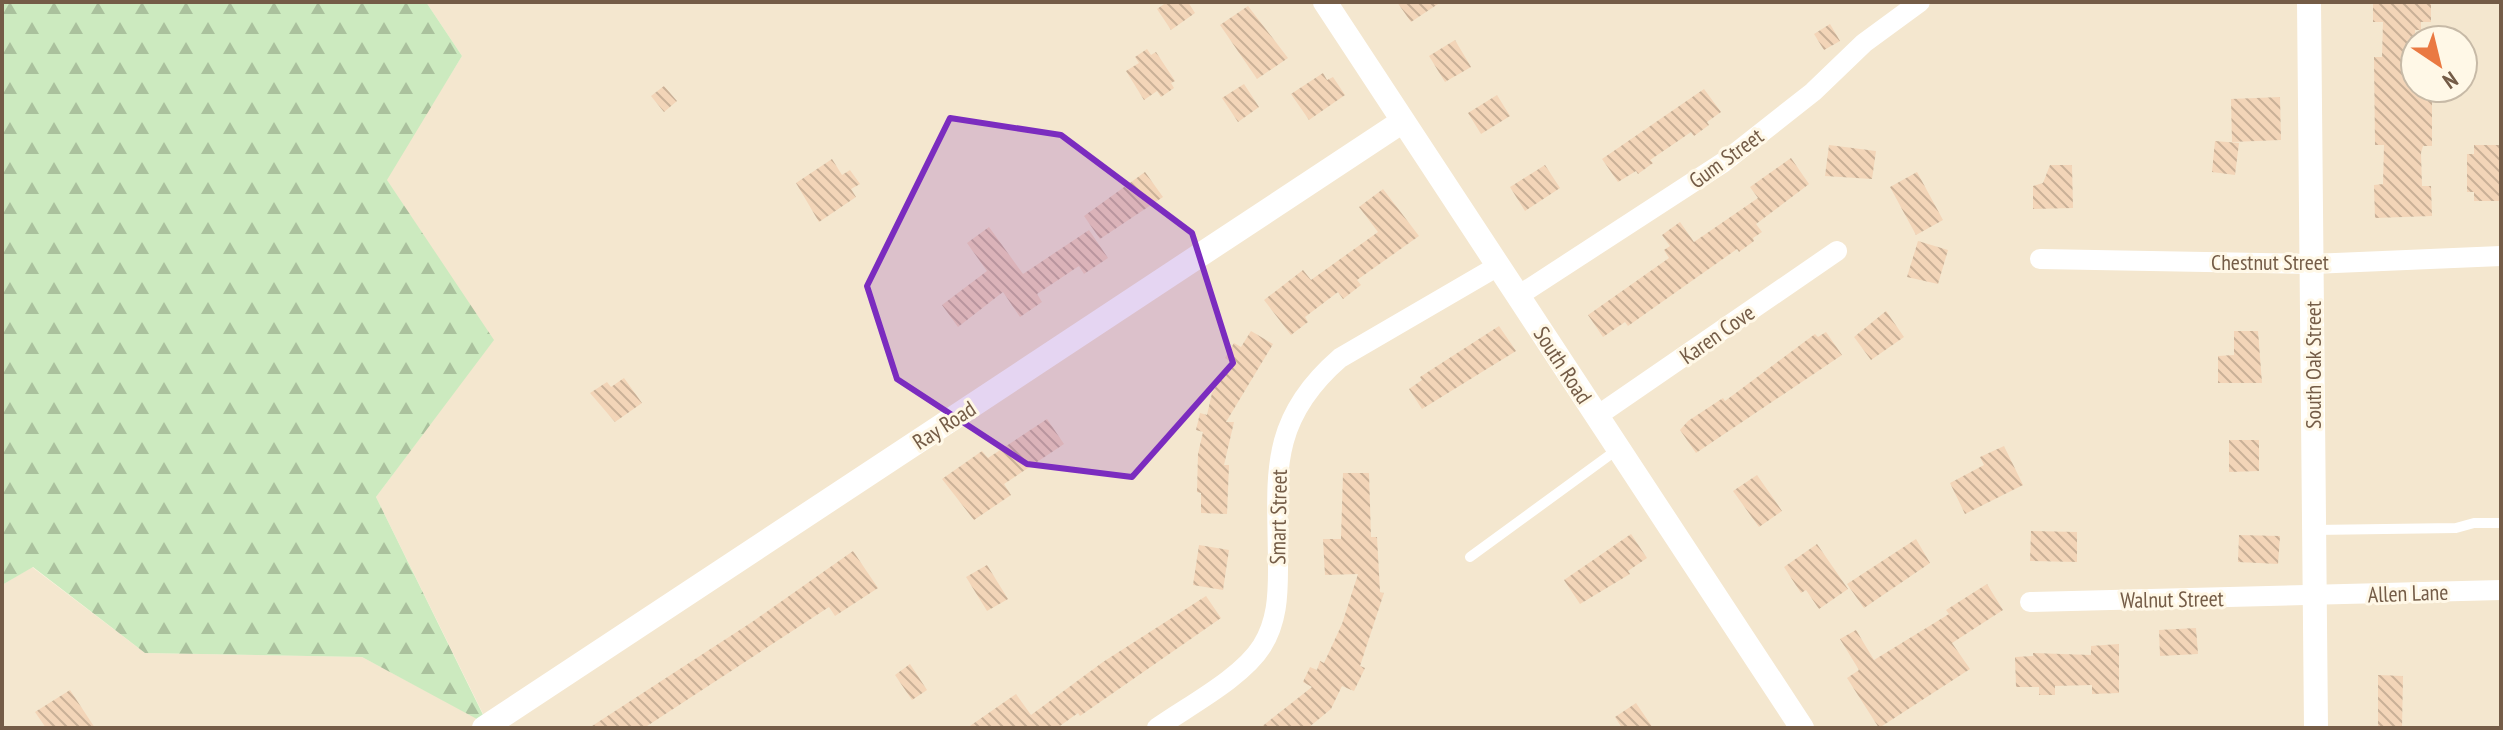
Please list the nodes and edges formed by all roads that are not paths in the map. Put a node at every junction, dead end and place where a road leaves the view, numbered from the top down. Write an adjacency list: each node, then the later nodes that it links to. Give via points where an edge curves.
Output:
1 (1325, 2): 4 (street, South Road)
2 (1920, 2): 10 (street, Gum Street, via 1724,162)
3 (2309, 2): 8 (street, South Oak Street)
4 (1403, 121): 9 (street, South Road); 20 (street, Ray Road)
5 (1837, 251): 11 (street, Karen Cove)
6 (2501, 256): 8 (street, Chestnut Street)
7 (2040, 259): 8 (street, Chestnut Street)
8 (2312, 264): 14 (street, South Oak Street)
9 (1498, 266): 10 (street, South Road); 21 (street, Smart Street, via 1340,358 1299,401 1278,466 1278,601 1272,624 1247,664)
10 (1518, 296): 11 (street, South Road)
11 (1597, 416): 12 (street, South Road)
12 (1618, 449): 15 (lane); 19 (street, South Road)
13 (2501, 523): 14 (lane)
14 (2314, 530): 17 (street, South Oak Street)
15 (1470, 557)
16 (2501, 590): 17 (street, Allen Lane)
17 (2315, 596): 18 (street, Walnut Street); 22 (street, South Oak Street)
18 (2030, 602)
19 (1792, 725)
20 (484, 728)
21 (1157, 728)
22 (2316, 728)

